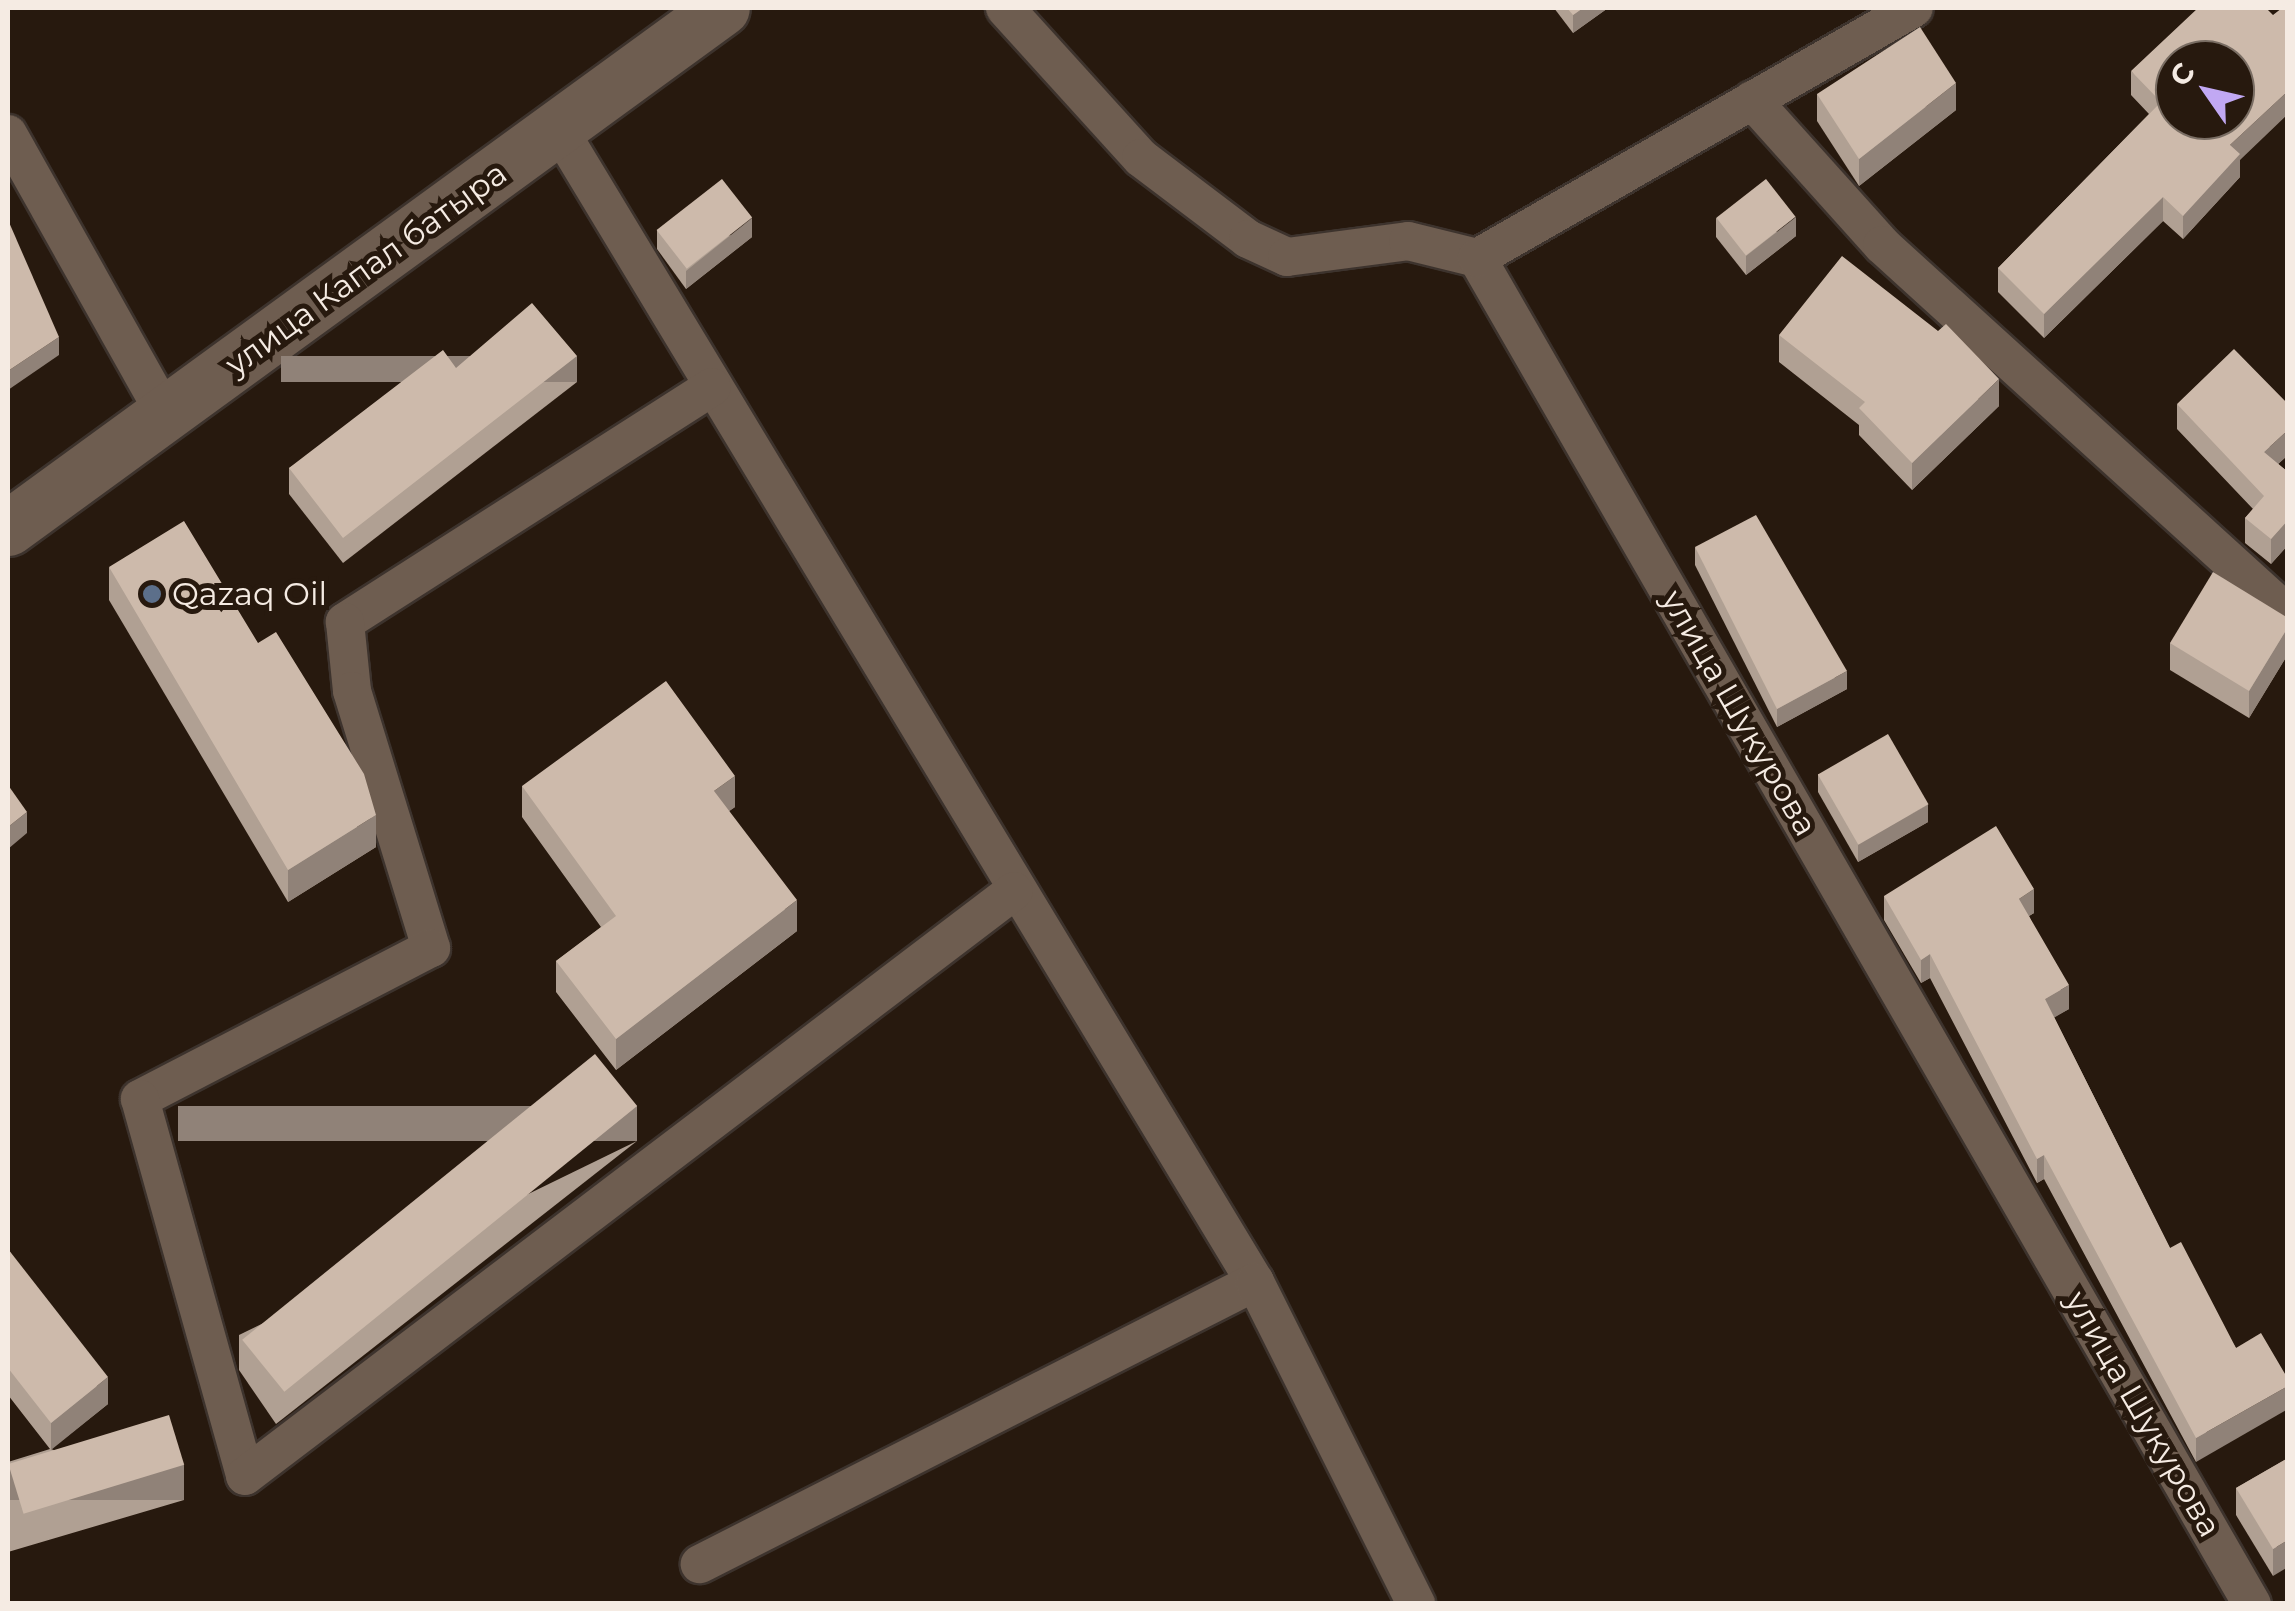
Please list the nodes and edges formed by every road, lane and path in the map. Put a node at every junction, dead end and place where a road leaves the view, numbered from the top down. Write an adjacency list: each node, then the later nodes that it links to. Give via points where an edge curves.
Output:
1 (722, 8): 5 (main road, улица Капал батыра)
2 (1004, 8): 7 (street, via 1141,158 1248,239 1288,257 1408,242)
3 (1914, 8): 4 (street)
4 (1752, 100): 7 (street); 11 (street, via 1882,245)
5 (558, 128): 8 (street); 9 (main road, улица Капал батыра)
6 (8, 134): 9 (street)
7 (1477, 258): 16 (street, улица Шукурова)
8 (712, 387): 12 (street); 12 (street, via 345,622 352,690 431,948 140,1098 245,1476)
9 (166, 415): 10 (main road, улица Капал батыра)
10 (8, 528)
11 (2288, 614)
12 (1014, 891): 13 (street)
13 (1255, 1282): 14 (street); 15 (street)
14 (700, 1564)
15 (1416, 1604)
16 (2252, 1604)

